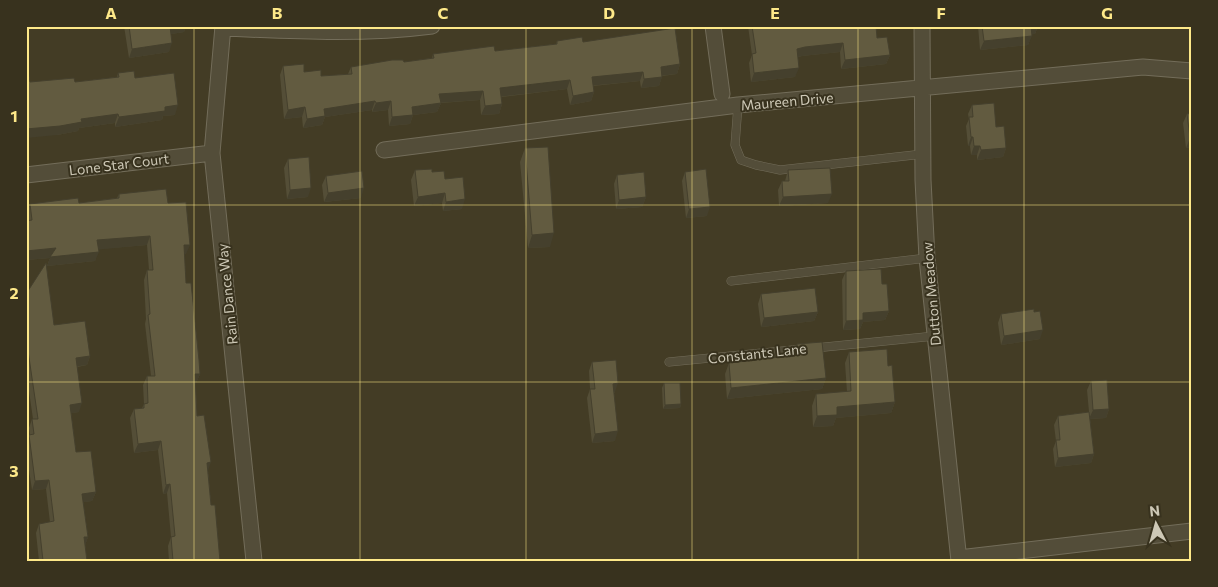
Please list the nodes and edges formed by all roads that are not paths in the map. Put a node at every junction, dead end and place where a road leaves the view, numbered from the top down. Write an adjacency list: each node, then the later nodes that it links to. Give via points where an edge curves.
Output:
1 (432, 26): 4 (street, via 407,30 310,31)
2 (713, 26): 7 (street)
3 (922, 26): 6 (street, Dutton Meadow)
4 (223, 27): 10 (street, Rain Dance Way)
5 (1192, 71): 6 (street, Maureen Drive, via 1143,67)
6 (924, 89): 8 (street, Maureen Drive); 11 (street, Dutton Meadow)
7 (722, 94)
8 (738, 105): 9 (street, Maureen Drive); 11 (lane, via 736,146 742,160 756,166 780,170)
9 (384, 150)
10 (212, 153): 12 (street, Lone Star Court); 19 (street, Rain Dance Way)
11 (923, 154): 13 (street, Dutton Meadow)
12 (26, 175)
13 (927, 258): 14 (lane); 15 (street, Dutton Meadow)
14 (730, 281)
15 (934, 336): 16 (lane, Constants Lane); 18 (street, Dutton Meadow)
16 (668, 362)
17 (1191, 533): 18 (street)
18 (959, 559)
19 (254, 561)

